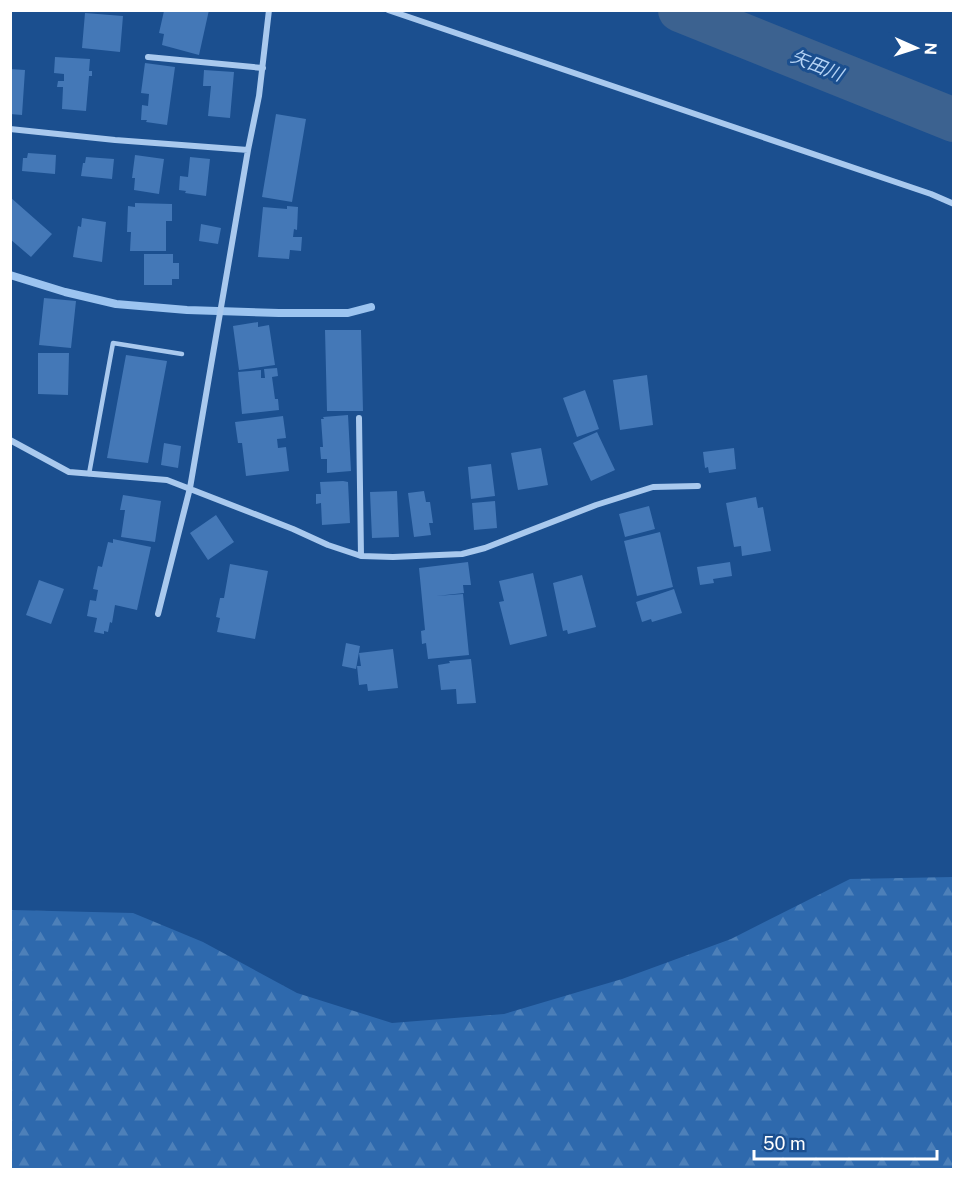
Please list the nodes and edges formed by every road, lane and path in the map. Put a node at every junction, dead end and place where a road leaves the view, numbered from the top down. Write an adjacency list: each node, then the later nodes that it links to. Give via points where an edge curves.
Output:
1 (269, 10): 4 (street)
2 (388, 10): 7 (street)
3 (148, 57): 4 (street)
4 (263, 68): 6 (street)
5 (10, 129): 6 (street)
6 (248, 150): 13 (street)
7 (954, 204)
8 (182, 354): 11 (lane, via 113,343)
9 (359, 418): 14 (street)
10 (10, 440): 11 (street, via 55,466)
11 (89, 474): 13 (street, via 167,480)
12 (698, 486): 14 (street, via 652,487 462,554)
13 (190, 489): 14 (street); 15 (street)
14 (361, 556)
15 (158, 614)

